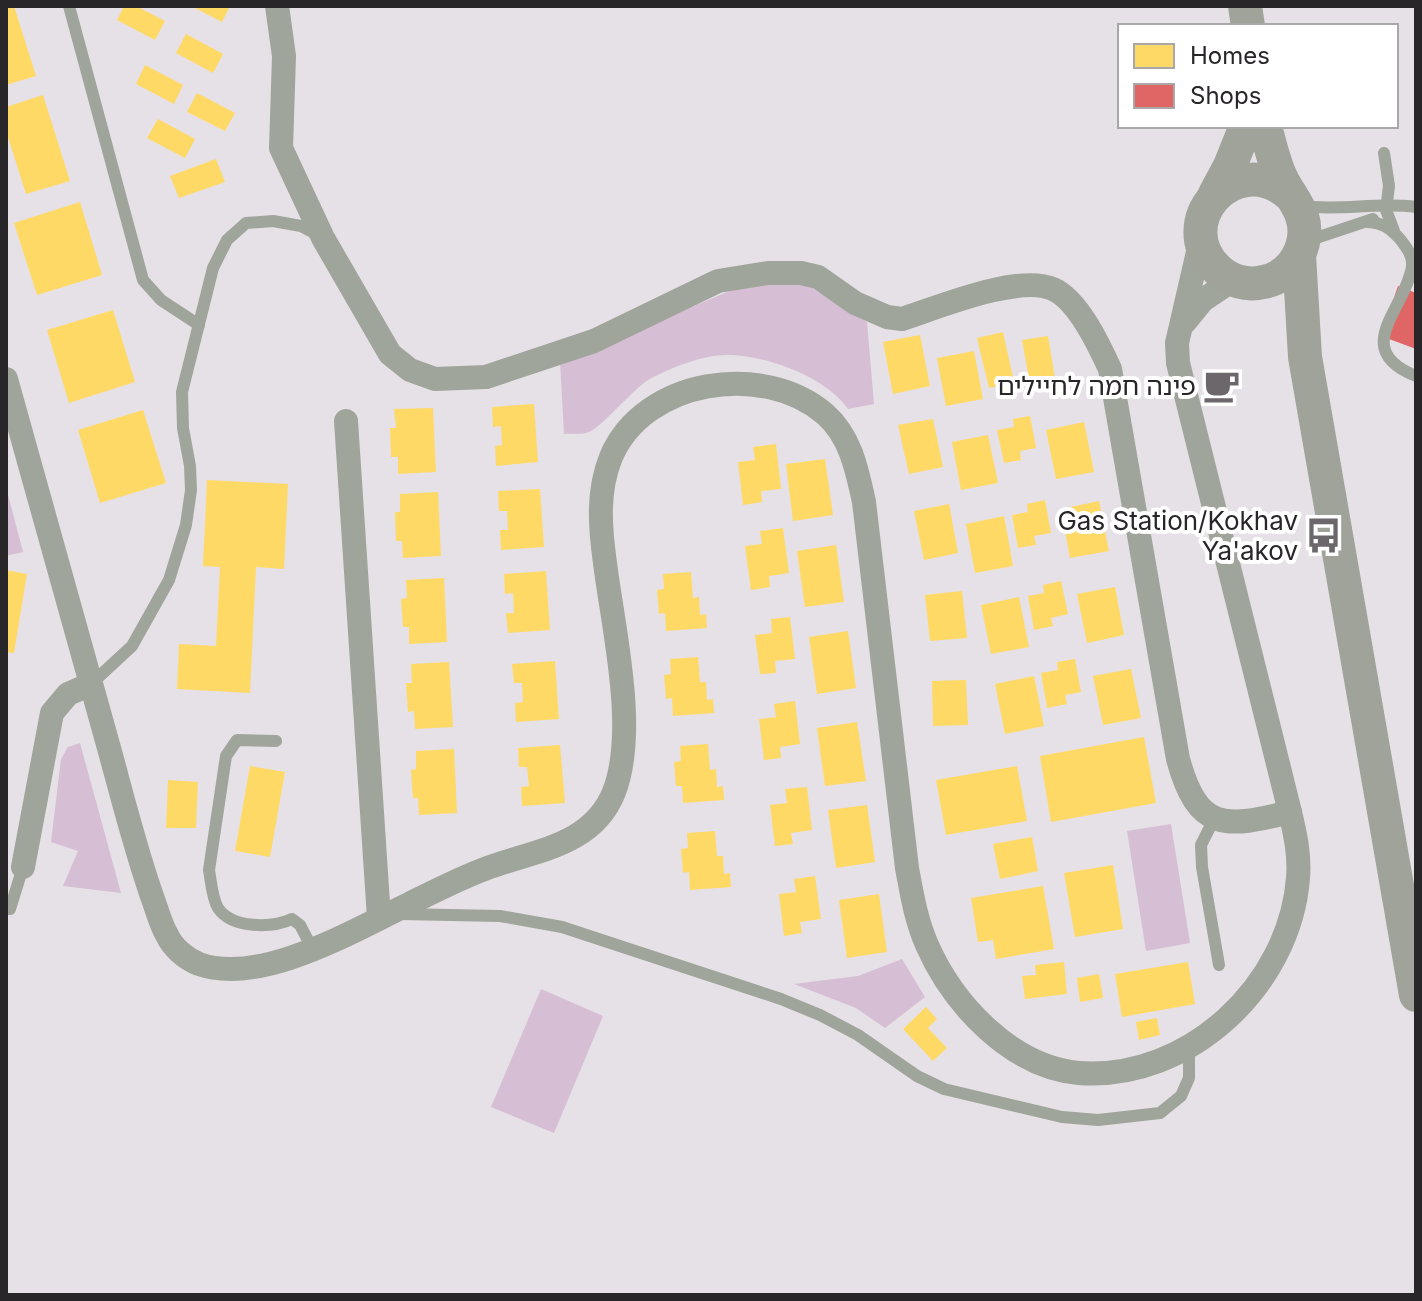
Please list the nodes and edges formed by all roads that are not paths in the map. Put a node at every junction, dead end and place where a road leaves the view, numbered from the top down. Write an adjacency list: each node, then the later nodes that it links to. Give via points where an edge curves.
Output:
1 (69, 6): 17 (lane, via 143,280 161,300)
2 (277, 6): 13 (street, via 284,56 281,148)
3 (1245, 128): 7 (main road)
4 (1266, 128): 8 (main road, via 1280,176)
5 (1384, 153): 6 (lane)
6 (1389, 186): 9 (lane); 10 (lane, via 1399,200)
7 (1215, 194): 8 (main road, via 1255,179); 14 (main road, via 1201,223)
8 (1294, 200): 9 (lane, via 1335,208); 15 (main road, via 1303,219)
9 (1385, 205): 10 (lane); 11 (lane); 12 (lane)
10 (1413, 206)
11 (1368, 222): 12 (lane, via 1381,223); 15 (lane, via 1319,237)
12 (1394, 233): 20 (lane, via 1410,251 1412,266 1385,333 1384,349 1401,370)
13 (323, 238): 17 (lane, via 301,226 246,223 227,240 213,268); 26 (street, via 390,354 410,370 435,379 486,377 594,341 718,281 768,273 818,277 855,303 902,319 1012,285 1055,290 1079,314 1110,369 1178,759 1186,789)
14 (1201, 239): 16 (main road, via 1212,264); 18 (street)
15 (1300, 251): 16 (main road, via 1279,276); 19 (main road)
16 (1242, 282): 18 (street, via 1203,300 1184,322); 19 (main road, via 1272,298)
17 (199, 325): 23 (lane, via 182,392 191,490 186,525 169,580 132,646)
18 (1177, 343): 25 (street, via 1185,395)
19 (1305, 357): 32 (main road)
20 (1416, 376)
21 (6, 379): 23 (street)
22 (346, 421): 29 (street)
23 (91, 684): 27 (street, via 68,694 52,713); 30 (street, via 148,885 177,950 195,963 239,969 278,962)
24 (276, 741): 30 (lane, via 237,740 226,756 209,870 218,907 228,918 261,925 292,919)
25 (1290, 812): 26 (street, via 1248,822); 33 (street, via 1298,879 1276,955 1231,1016)
26 (1214, 819): 31 (lane, via 1201,845)
27 (23, 867): 28 (lane)
28 (6, 909)
29 (384, 916): 30 (street); 33 (lane, via 500,916 562,927 820,1015 944,1089 1062,1117 1098,1120 1160,1113 1181,1096 1189,1078); 33 (street, via 487,868 571,840 602,812 623,759 626,723 601,530 603,484 611,456 627,429 673,397 734,383 766,387 801,398 826,415 844,436 854,461 864,502 914,907 945,979 974,1016 1009,1046 1052,1066 1078,1073 1111,1071 1143,1066)
30 (312, 948)
31 (1219, 965)
32 (1416, 995)
33 (1189, 1046)

